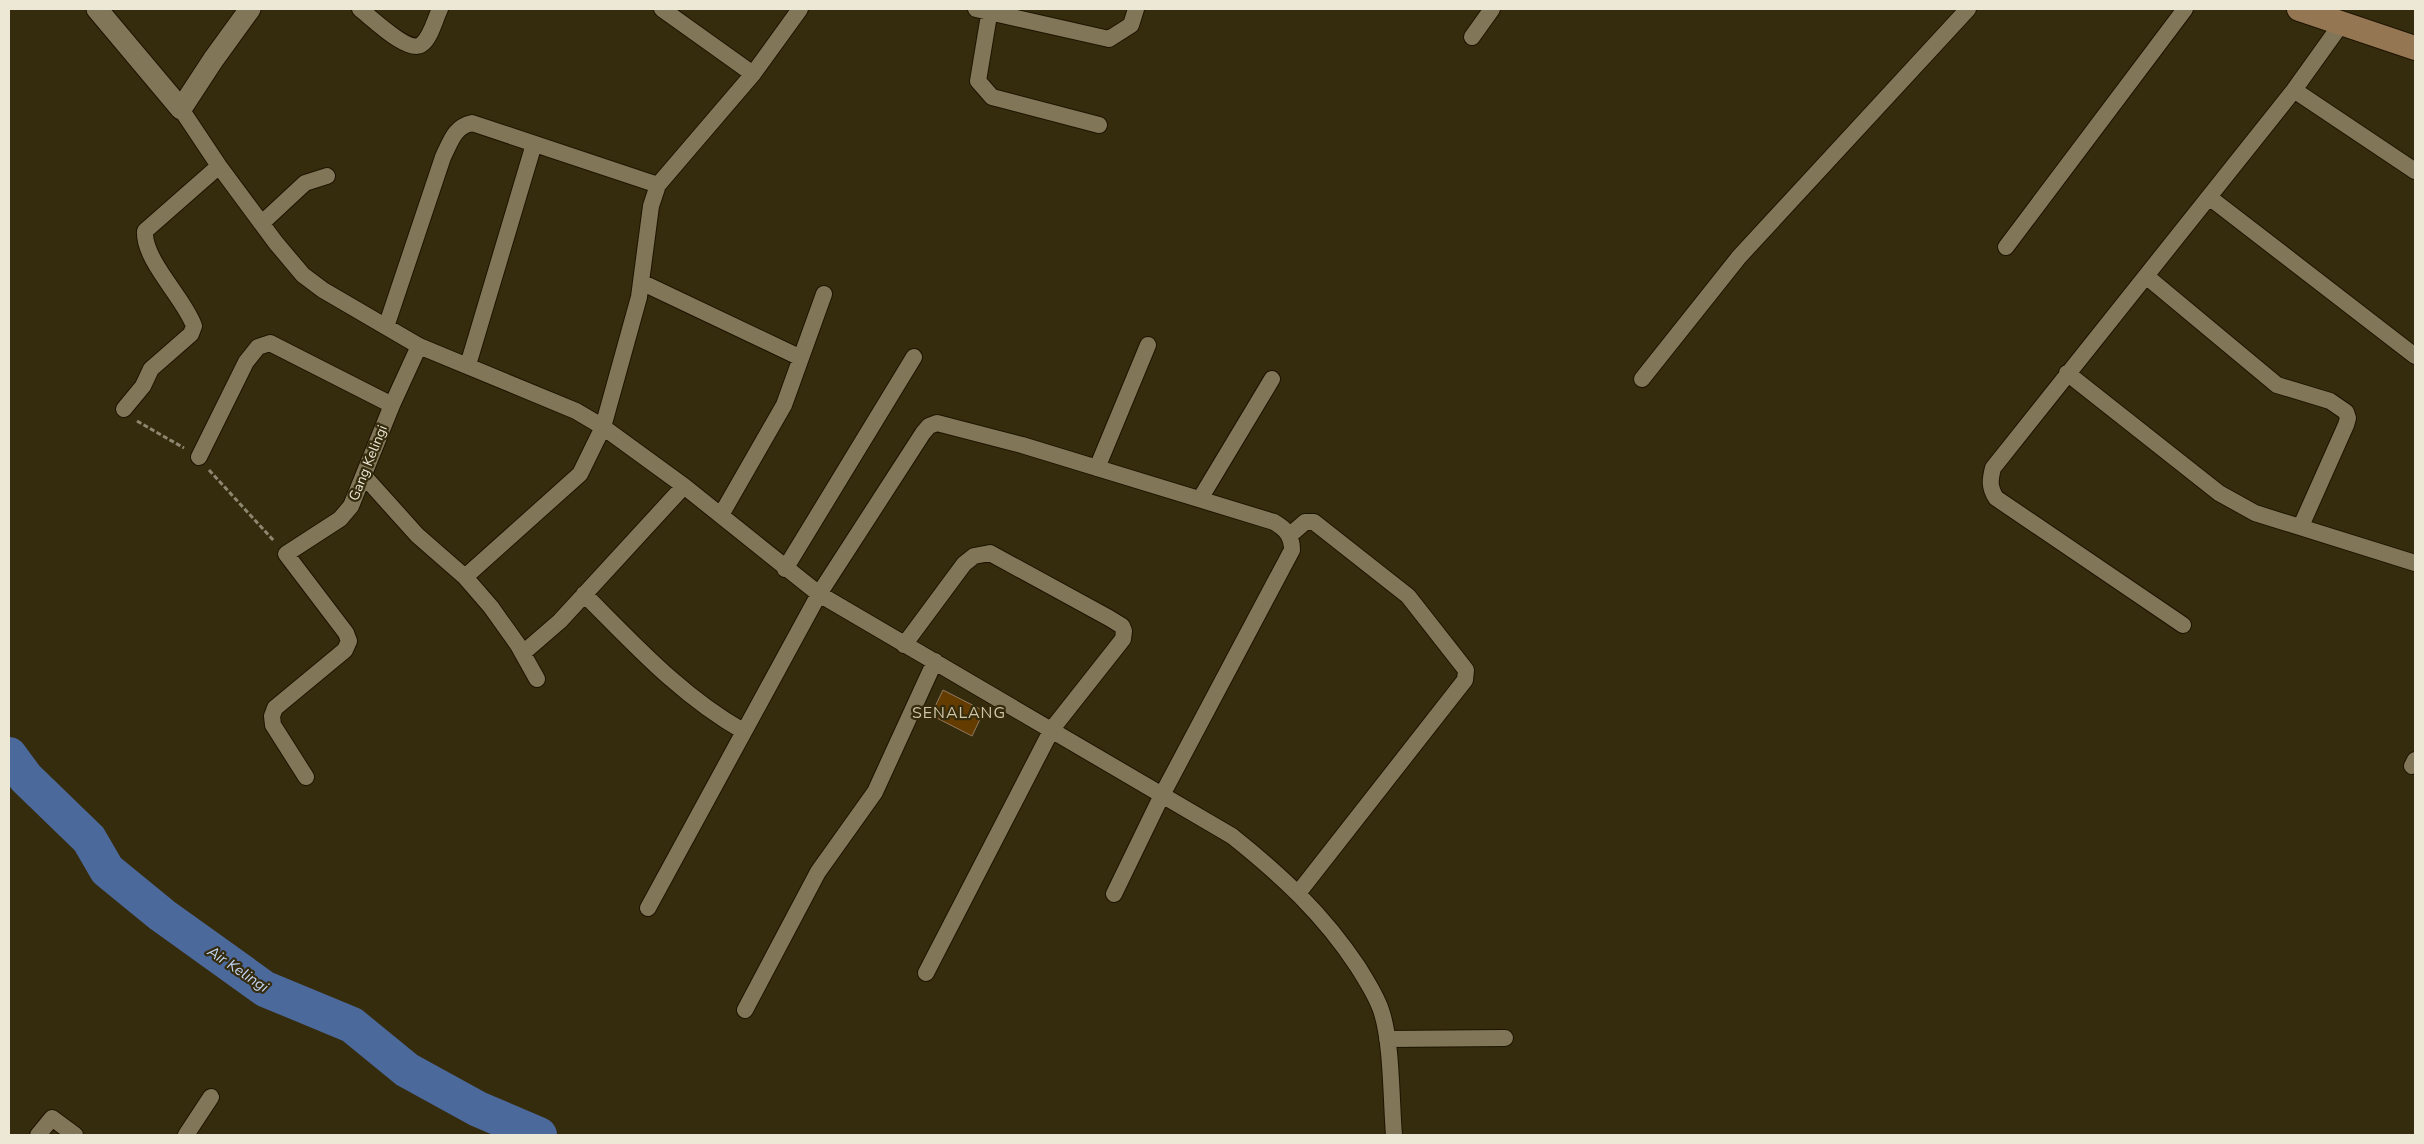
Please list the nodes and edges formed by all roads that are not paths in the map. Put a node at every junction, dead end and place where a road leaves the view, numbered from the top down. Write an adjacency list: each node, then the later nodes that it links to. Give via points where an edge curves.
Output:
1 (97, 9): 18 (street)
2 (250, 9): 18 (street, via 212,60)
3 (360, 9): 4 (street, via 405,44 417,47 423,44)
4 (440, 9)
5 (662, 9): 16 (street)
6 (800, 9): 16 (street)
7 (1136, 9): 12 (street, via 1131,25 1109,39)
8 (1492, 9): 14 (street)
9 (1968, 9): 40 (street, via 1739,257)
10 (2185, 9): 27 (street)
11 (2299, 9): 13 (main road)
12 (985, 10): 19 (street, via 978,82 984,90 992,97)
13 (2342, 23): 15 (main road); 17 (street)
14 (1472, 37)
15 (2415, 48)
16 (753, 74): 24 (street)
17 (2294, 90): 22 (street); 25 (street)
18 (182, 110): 21 (street)
19 (1099, 125)
20 (534, 144): 24 (street); 31 (street, via 472,123 455,130); 37 (street)
21 (219, 166): 26 (street); 42 (street, via 145,231 155,260 194,326 191,334 151,369 143,386)
22 (2415, 171)
23 (327, 176): 26 (street, via 305,184)
24 (658, 185): 29 (street, via 651,206)
25 (2209, 196): 28 (street); 34 (street)
26 (262, 223): 31 (street, via 303,275)
27 (2006, 247)
28 (2146, 276): 38 (street); 50 (street, via 2277,385 2330,401 2346,412 2346,425)
29 (641, 282): 36 (street); 43 (street)
30 (824, 294): 36 (street)
31 (386, 327): 33 (street)
32 (1148, 345): 45 (street)
33 (419, 346): 37 (street); 41 (street, Gang Kelingi)
34 (2415, 356)
35 (914, 357): 53 (street)
36 (801, 358): 49 (street, via 780,415)
37 (468, 365): 43 (street, via 576,411)
38 (2067, 373): 50 (street, via 2218,493 2255,513); 57 (street, via 1993,468 1990,489 1996,498)
39 (1272, 379): 48 (street)
40 (1642, 379)
41 (392, 405): 44 (street, via 270,343 258,347 246,362); 46 (street, Gang Kelingi)
42 (124, 409)
43 (604, 428): 47 (street); 54 (street, via 580,474)
44 (199, 456)
45 (1097, 468): 48 (street); 56 (street, via 945,424 930,426 922,433)
46 (364, 476): 54 (street, via 417,535); 64 (street, Gang Kelingi, via 351,506 340,519 286,554 346,633 349,642 345,650 275,708 272,716 273,725)
47 (684, 486): 49 (street); 55 (street)
48 (1200, 499): 51 (street, via 1274,522 1284,527)
49 (721, 515): 53 (street)
50 (2301, 526): 52 (street)
51 (1289, 536): 65 (street, via 1292,550); 66 (street, via 1305,522 1314,522 1408,596 1466,670 1465,680)
52 (2415, 563)
53 (785, 568): 56 (street)
54 (465, 578): 59 (street, via 491,607)
55 (584, 594): 59 (street); 63 (street, via 671,681 715,715)
56 (819, 594): 58 (street); 63 (street)
57 (2183, 625)
58 (904, 645): 60 (street); 62 (street, via 964,564 974,556 990,553 1109,618 1122,626 1122,639)
59 (523, 653): 61 (street)
60 (935, 661): 62 (street); 70 (street, via 875,792 818,872)
61 (537, 679)
62 (1052, 729): 65 (street); 69 (street)
63 (743, 731): 68 (street)
64 (306, 777)
65 (1162, 795): 66 (street, via 1232,836); 67 (street)
66 (1299, 892): 72 (street, via 1343,945 1369,984 1381,1011)
67 (1114, 894)
68 (648, 908)
69 (926, 973)
70 (745, 1010)
71 (1505, 1038): 72 (street)
72 (1387, 1039): 77 (street)
73 (211, 1097): 76 (street)
74 (38, 1135): 75 (street, via 52,1118)
75 (74, 1135)
76 (186, 1135)
77 (1394, 1135)

